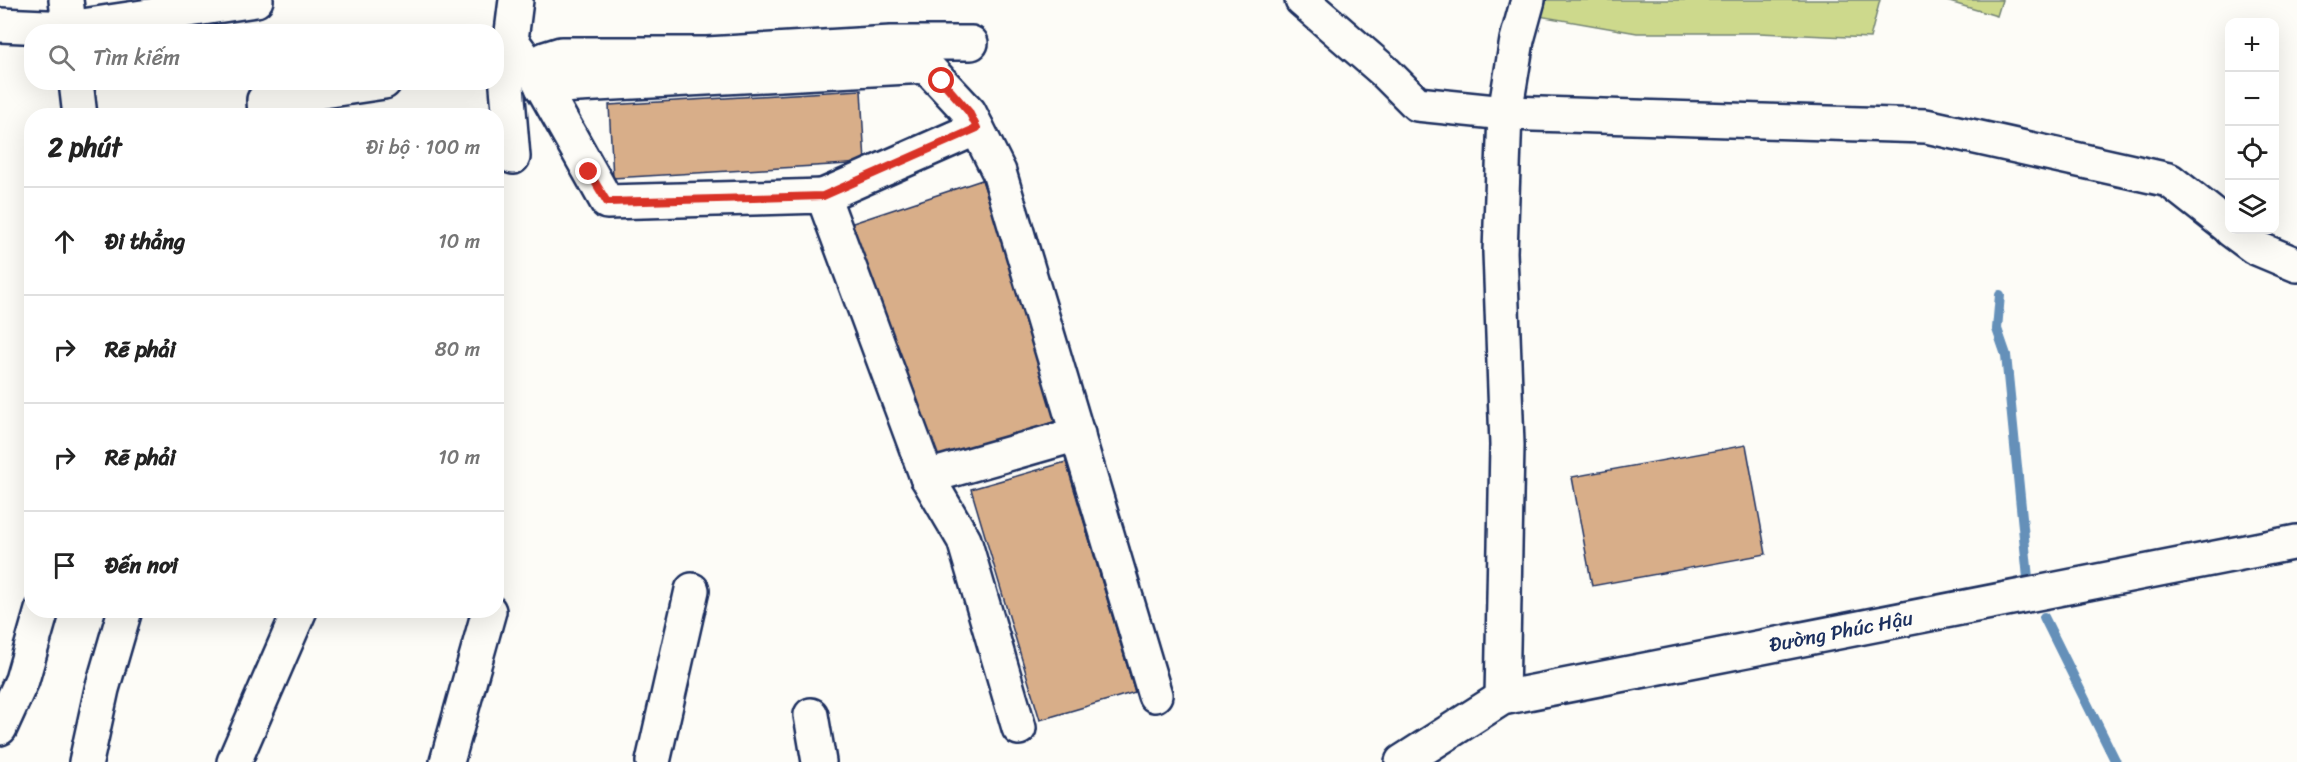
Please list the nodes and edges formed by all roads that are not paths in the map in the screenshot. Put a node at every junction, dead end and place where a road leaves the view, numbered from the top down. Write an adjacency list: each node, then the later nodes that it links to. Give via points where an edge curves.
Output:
1 (256, 0): 5 (street)
2 (516, 0): 9 (street)
3 (1302, 0): 15 (street, via 1417,104)
4 (1528, 0): 15 (street)
5 (173, 6): 6 (street)
6 (68, 20): 7 (street)
7 (0, 26)
8 (971, 43): 10 (street, via 891,43 707,54 561,54 545,58)
9 (504, 51): 10 (street); 17 (street)
10 (538, 79): 16 (street, via 926,66 969,112); 18 (street, via 607,202)
11 (77, 90): 13 (street)
12 (331, 90): 14 (street, via 264,100)
13 (79, 108)
14 (264, 108)
15 (1505, 113): 19 (street, via 1926,126 2169,180); 31 (street, via 1500,252 1507,445)
16 (977, 128): 18 (street); 22 (street, via 999,172)
17 (513, 157)
18 (823, 196): 23 (street)
19 (2225, 225)
20 (2236, 234): 21 (street, via 2253,248)
21 (2297, 265)
22 (1078, 434): 23 (street); 30 (street)
23 (927, 477): 34 (street, via 964,540)
24 (2297, 542): 31 (street, Đường Phúc Hậu)
25 (692, 590): 38 (street)
26 (40, 618): 33 (street, via 22,680)
27 (123, 618): 35 (street)
28 (297, 618): 36 (street)
29 (487, 618): 37 (street)
30 (1155, 695)
31 (1502, 698): 40 (street, Đường Phúc Hậu)
32 (811, 715): 39 (street)
33 (0, 728)
34 (1019, 728)
35 (86, 762)
36 (234, 762)
37 (447, 762)
38 (653, 762)
39 (819, 762)
40 (1402, 762)

